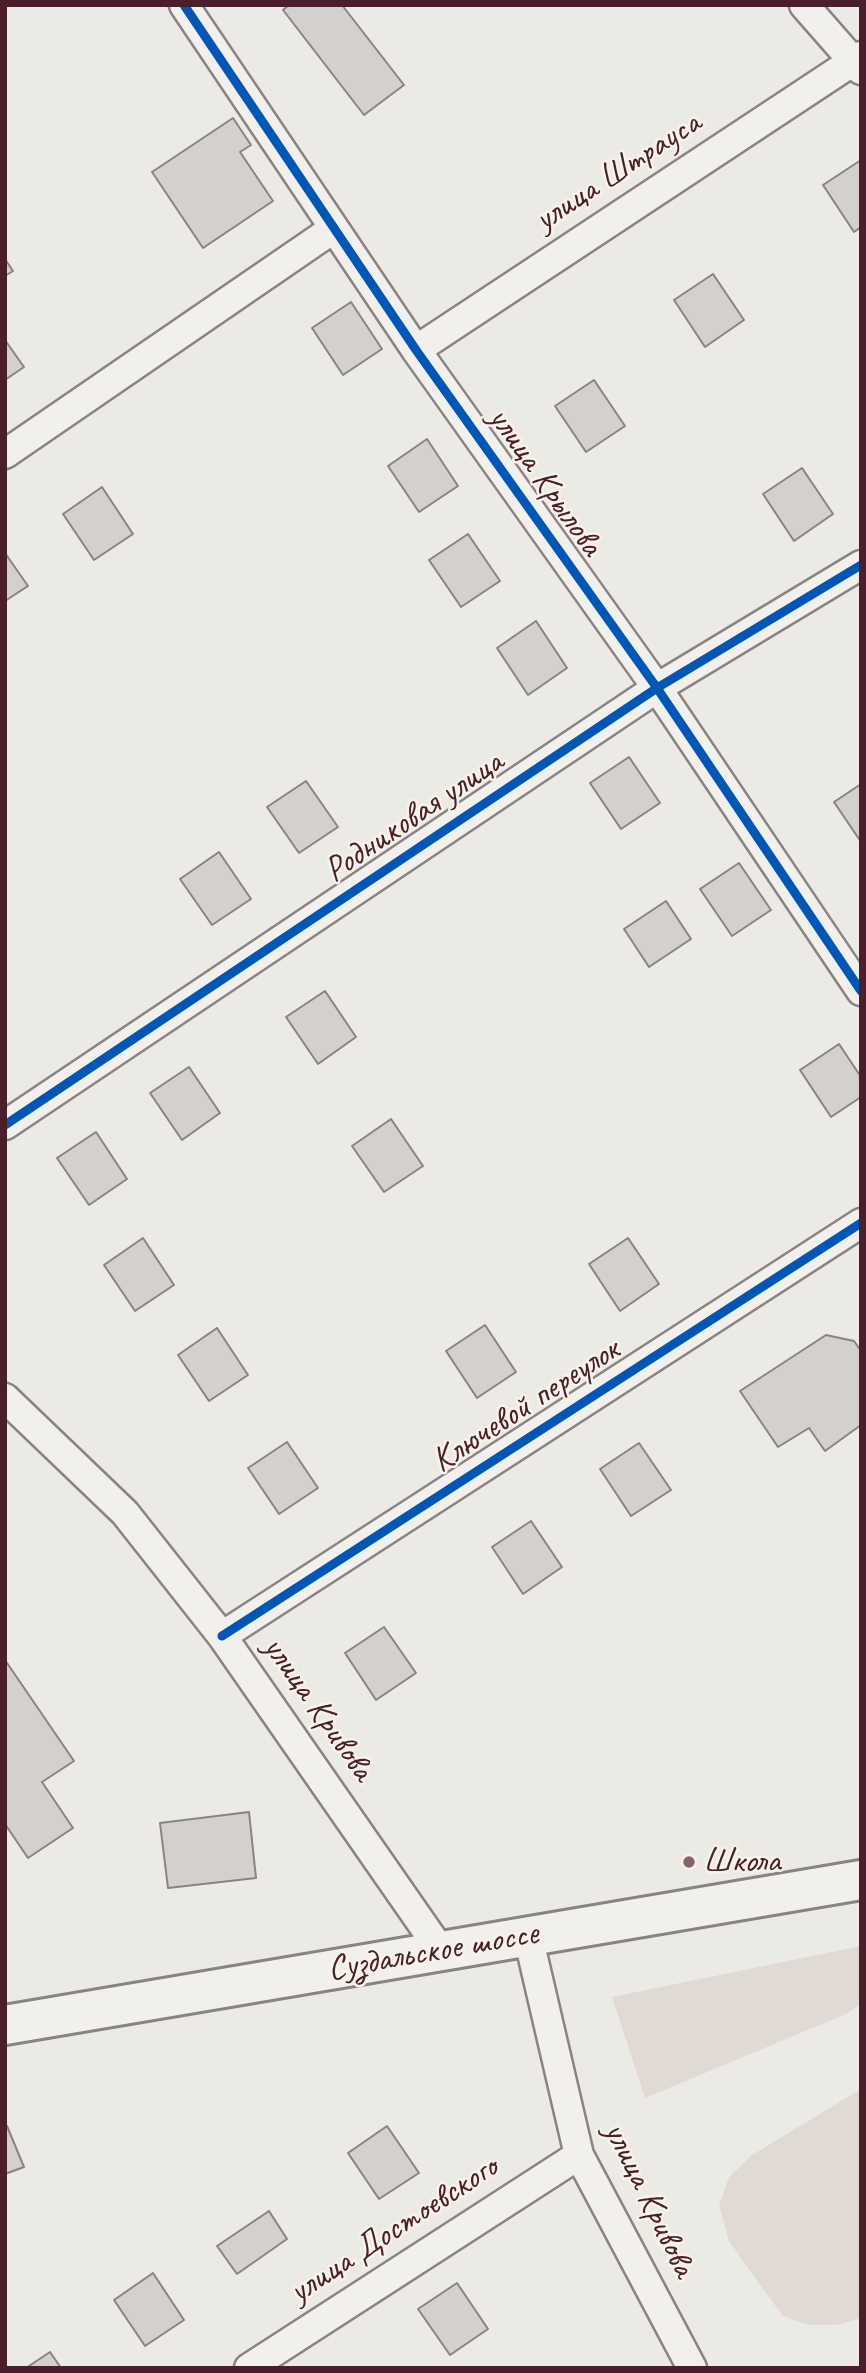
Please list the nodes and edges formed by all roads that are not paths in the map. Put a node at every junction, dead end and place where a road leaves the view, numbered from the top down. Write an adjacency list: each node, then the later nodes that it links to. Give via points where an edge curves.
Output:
1 (184, 5): 4 (street, улица Крылова)
2 (804, 5): 3 (street)
3 (859, 62): 5 (street, улица Штрауса)
4 (333, 229): 5 (street, улица Крылова); 6 (street)
5 (416, 349): 8 (street, улица Крылова)
6 (5, 454)
7 (861, 565): 8 (street, Родниковая улица)
8 (657, 688): 9 (street, улица Крылова); 10 (street, Родниковая улица)
9 (861, 991)
10 (5, 1125)
11 (861, 1223): 13 (street, Ключевой переулок)
12 (5, 1398): 13 (street, улица Кривова, via 125,1513)
13 (222, 1636): 16 (street, улица Кривова)
14 (861, 1880): 15 (main road, Суздальское шоссе)
15 (528, 1936): 16 (main road, Суздальское шоссе); 18 (street, улица Кривова)
16 (441, 1951): 17 (main road, Суздальское шоссе)
17 (5, 2025)
18 (579, 2155): 19 (street, улица Достоевского); 20 (street, улица Кривова)
19 (249, 2368)
20 (692, 2368)

